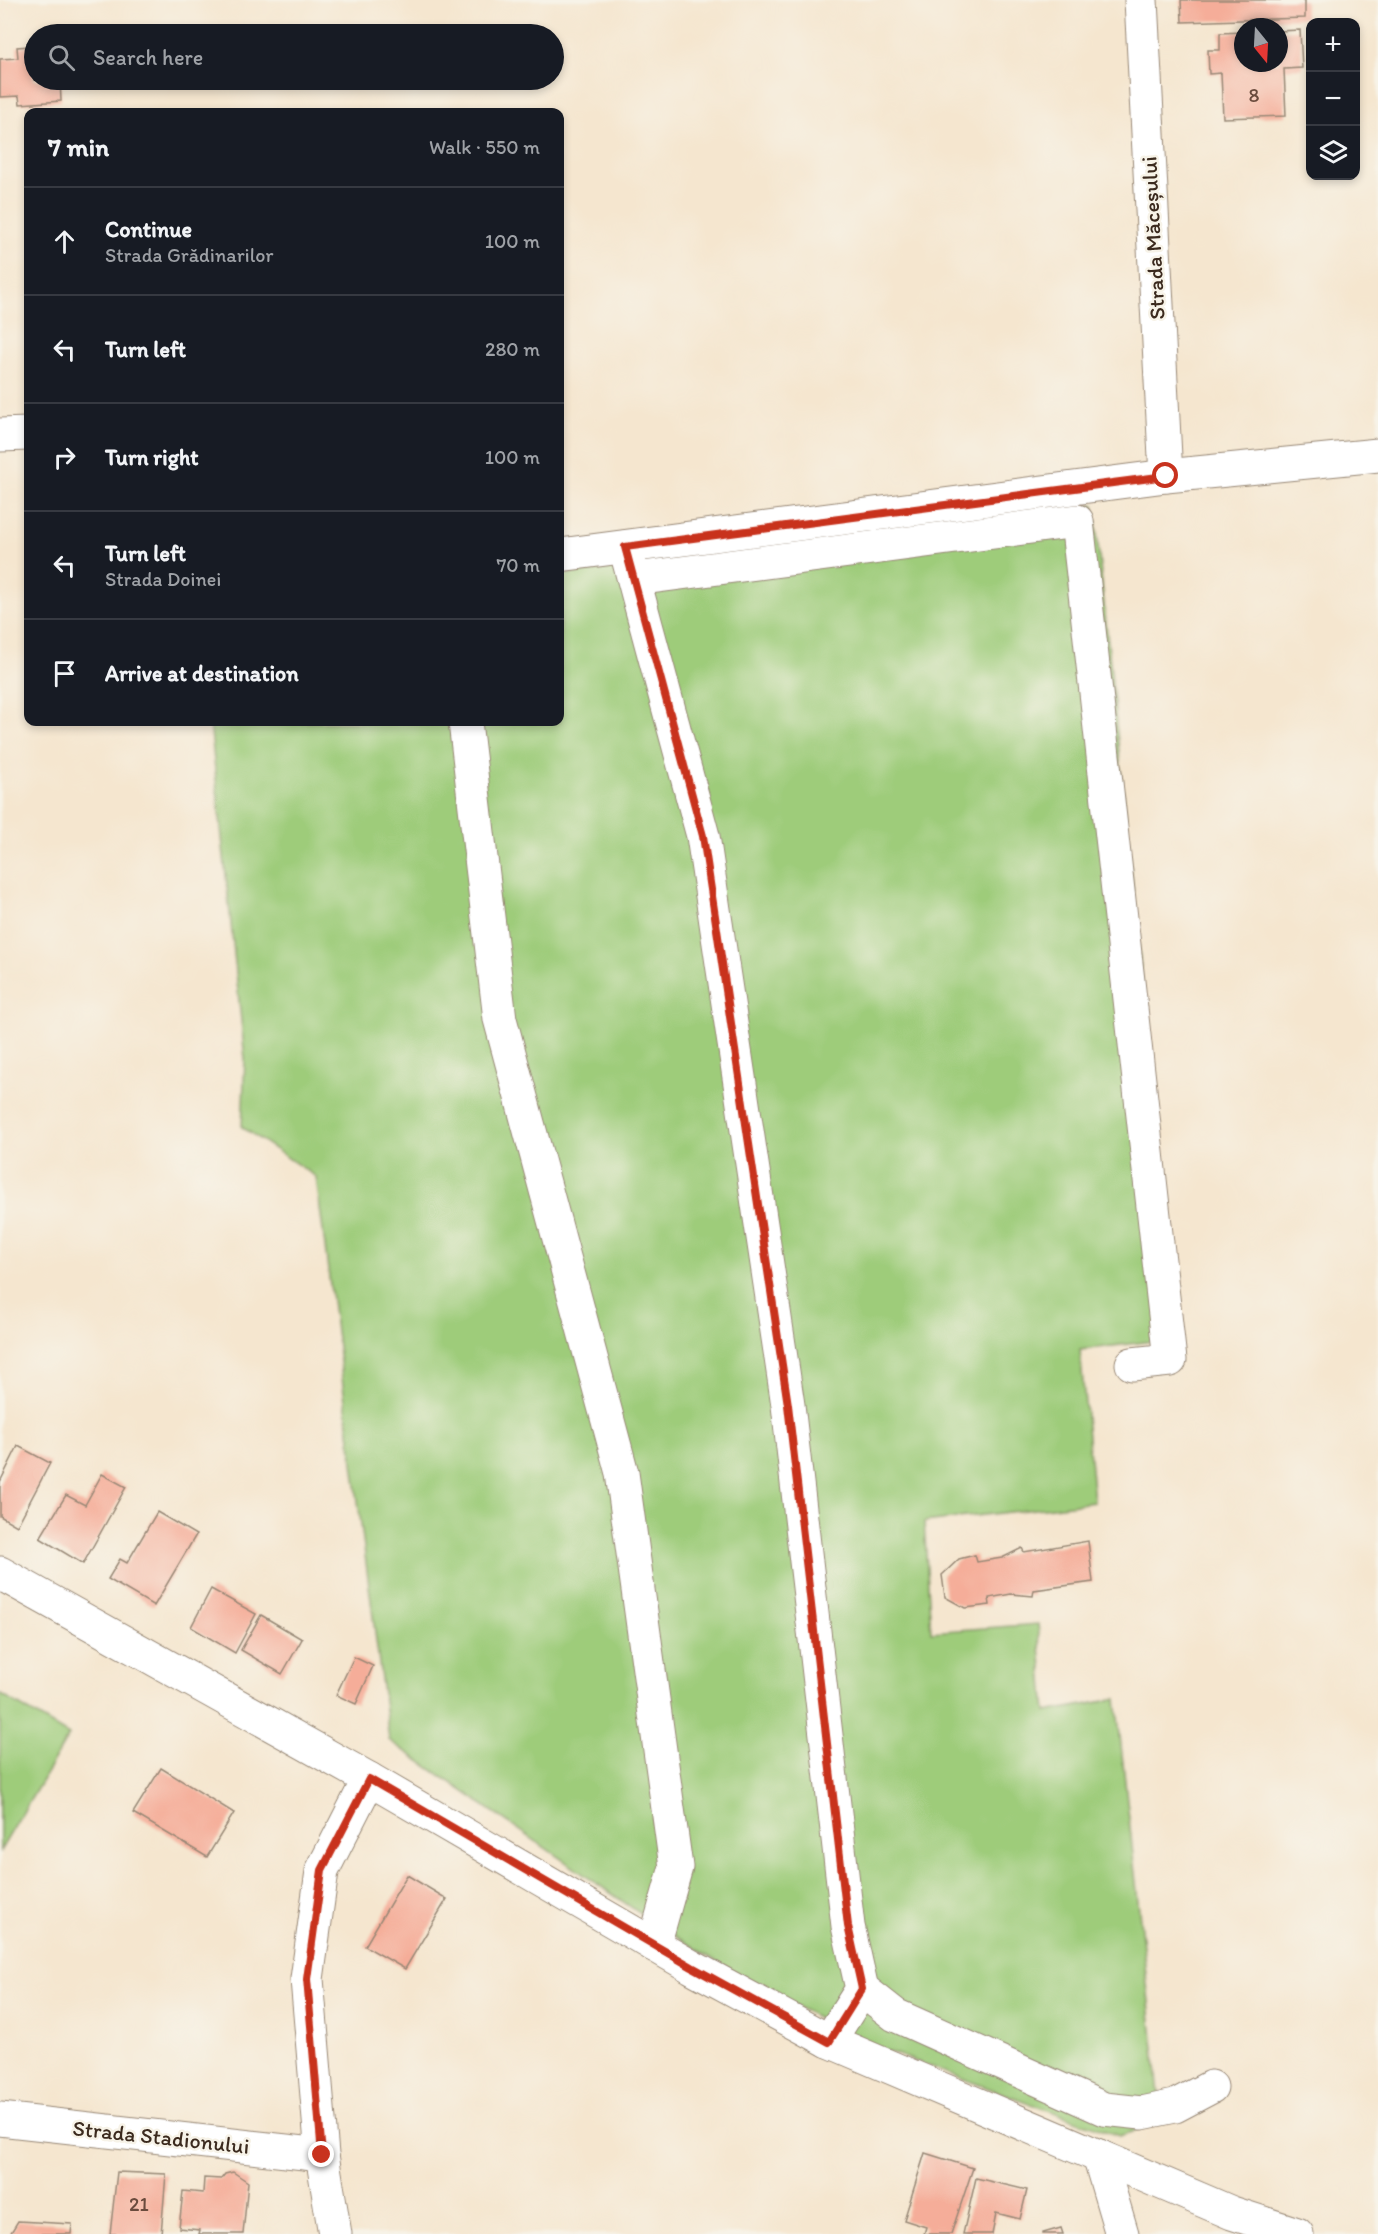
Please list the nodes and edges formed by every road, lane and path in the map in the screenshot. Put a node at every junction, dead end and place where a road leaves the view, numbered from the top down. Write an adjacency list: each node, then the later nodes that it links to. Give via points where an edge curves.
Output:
1 (1141, 0): 5 (street, Strada Măceșului)
2 (24, 434): 3 (street)
3 (0, 435)
4 (1378, 455): 5 (street)
5 (1166, 476): 6 (street)
6 (625, 547): 7 (street); 8 (street)
7 (564, 555)
8 (635, 579): 10 (street, via 1077,521 1170,1360); 14 (street, via 703,836 788,1405 848,1926)
9 (465, 726): 13 (street, via 500,1019 622,1473 676,1867)
10 (1132, 1365)
11 (0, 1573): 12 (street)
12 (369, 1779): 13 (street); 18 (street, via 322,1870 307,1979)
13 (654, 1945): 15 (street)
14 (862, 1989): 15 (street); 16 (street, via 895,2015 1104,2109 1142,2113 1174,2106)
15 (829, 2042): 19 (street)
16 (1211, 2086)
17 (0, 2119): 18 (street, Strada Stadionului)
18 (322, 2155): 20 (street)
19 (1099, 2156): 21 (street); 22 (street, via 1232,2213)
20 (336, 2234)
21 (1122, 2234)
22 (1297, 2234)

